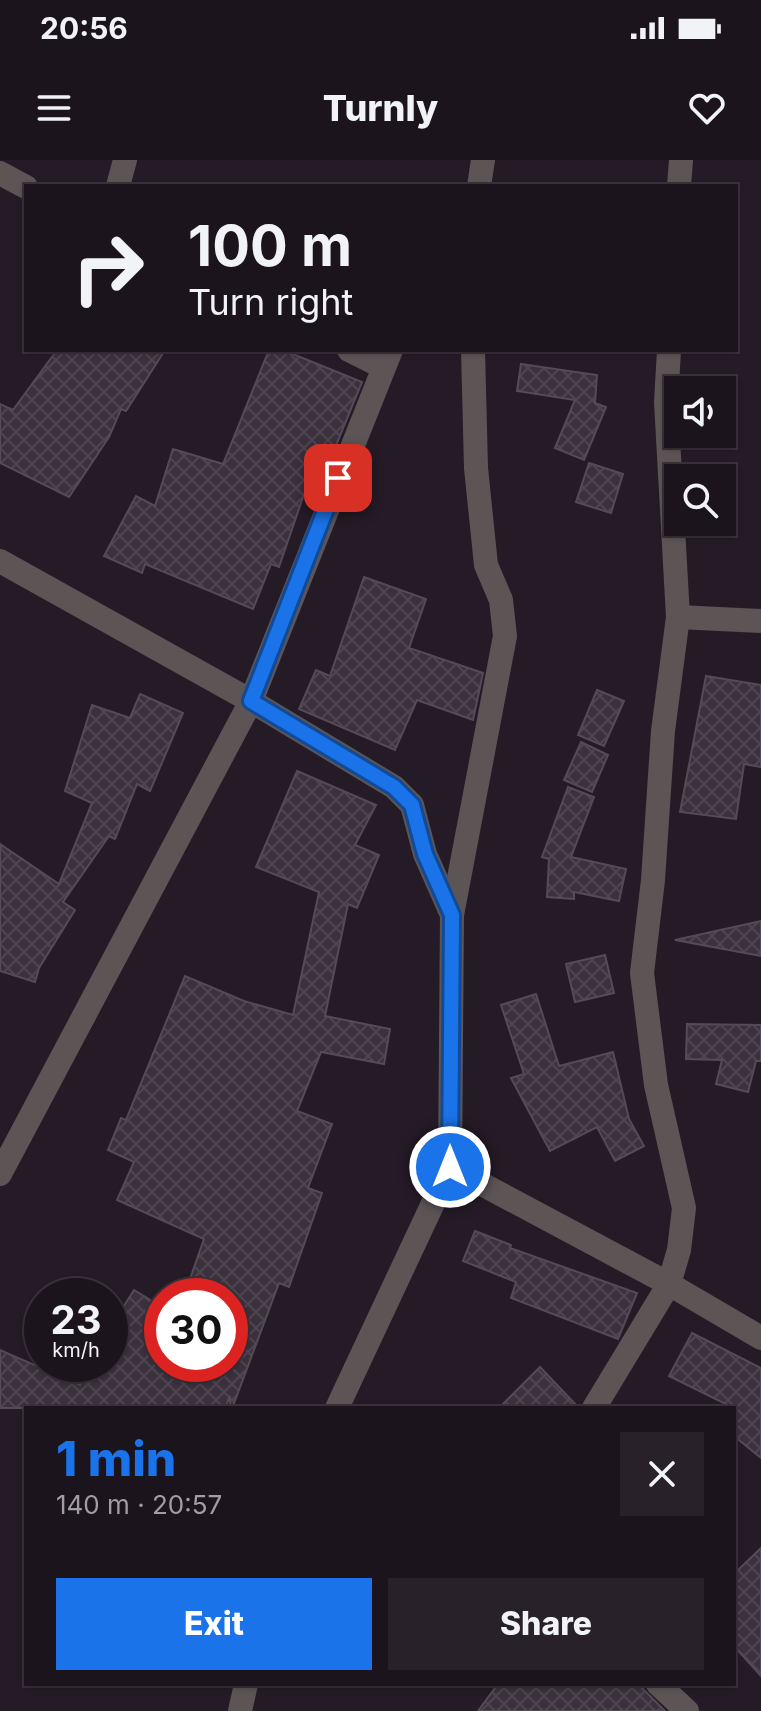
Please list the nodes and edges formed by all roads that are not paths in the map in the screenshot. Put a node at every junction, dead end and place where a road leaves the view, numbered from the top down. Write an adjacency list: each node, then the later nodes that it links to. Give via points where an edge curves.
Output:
1 (125, 160): 5 (street)
2 (483, 160): 6 (street)
3 (681, 160): 7 (street)
4 (0, 173): 8 (street)
5 (119, 184)
6 (479, 184)
7 (679, 184)
8 (24, 186)
9 (358, 352): 12 (street)
10 (473, 352): 17 (street, via 476,468 486,565 501,600 505,636)
11 (669, 352): 14 (street, via 666,402)
12 (386, 358): 16 (street)
13 (0, 561): 16 (street)
14 (678, 617): 15 (street); 20 (street, via 642,973 656,1085 684,1208)
15 (761, 621)
16 (251, 701): 17 (street, via 394,787 412,805 425,854); 19 (street)
17 (452, 915): 18 (street)
18 (450, 1167): 20 (street); 22 (street)
19 (0, 1174)
20 (669, 1284): 21 (street); 23 (street)
21 (761, 1338)
22 (338, 1406)
23 (595, 1406)
24 (246, 1686): 26 (street)
25 (660, 1686): 27 (street)
26 (240, 1711)
27 (687, 1711)

